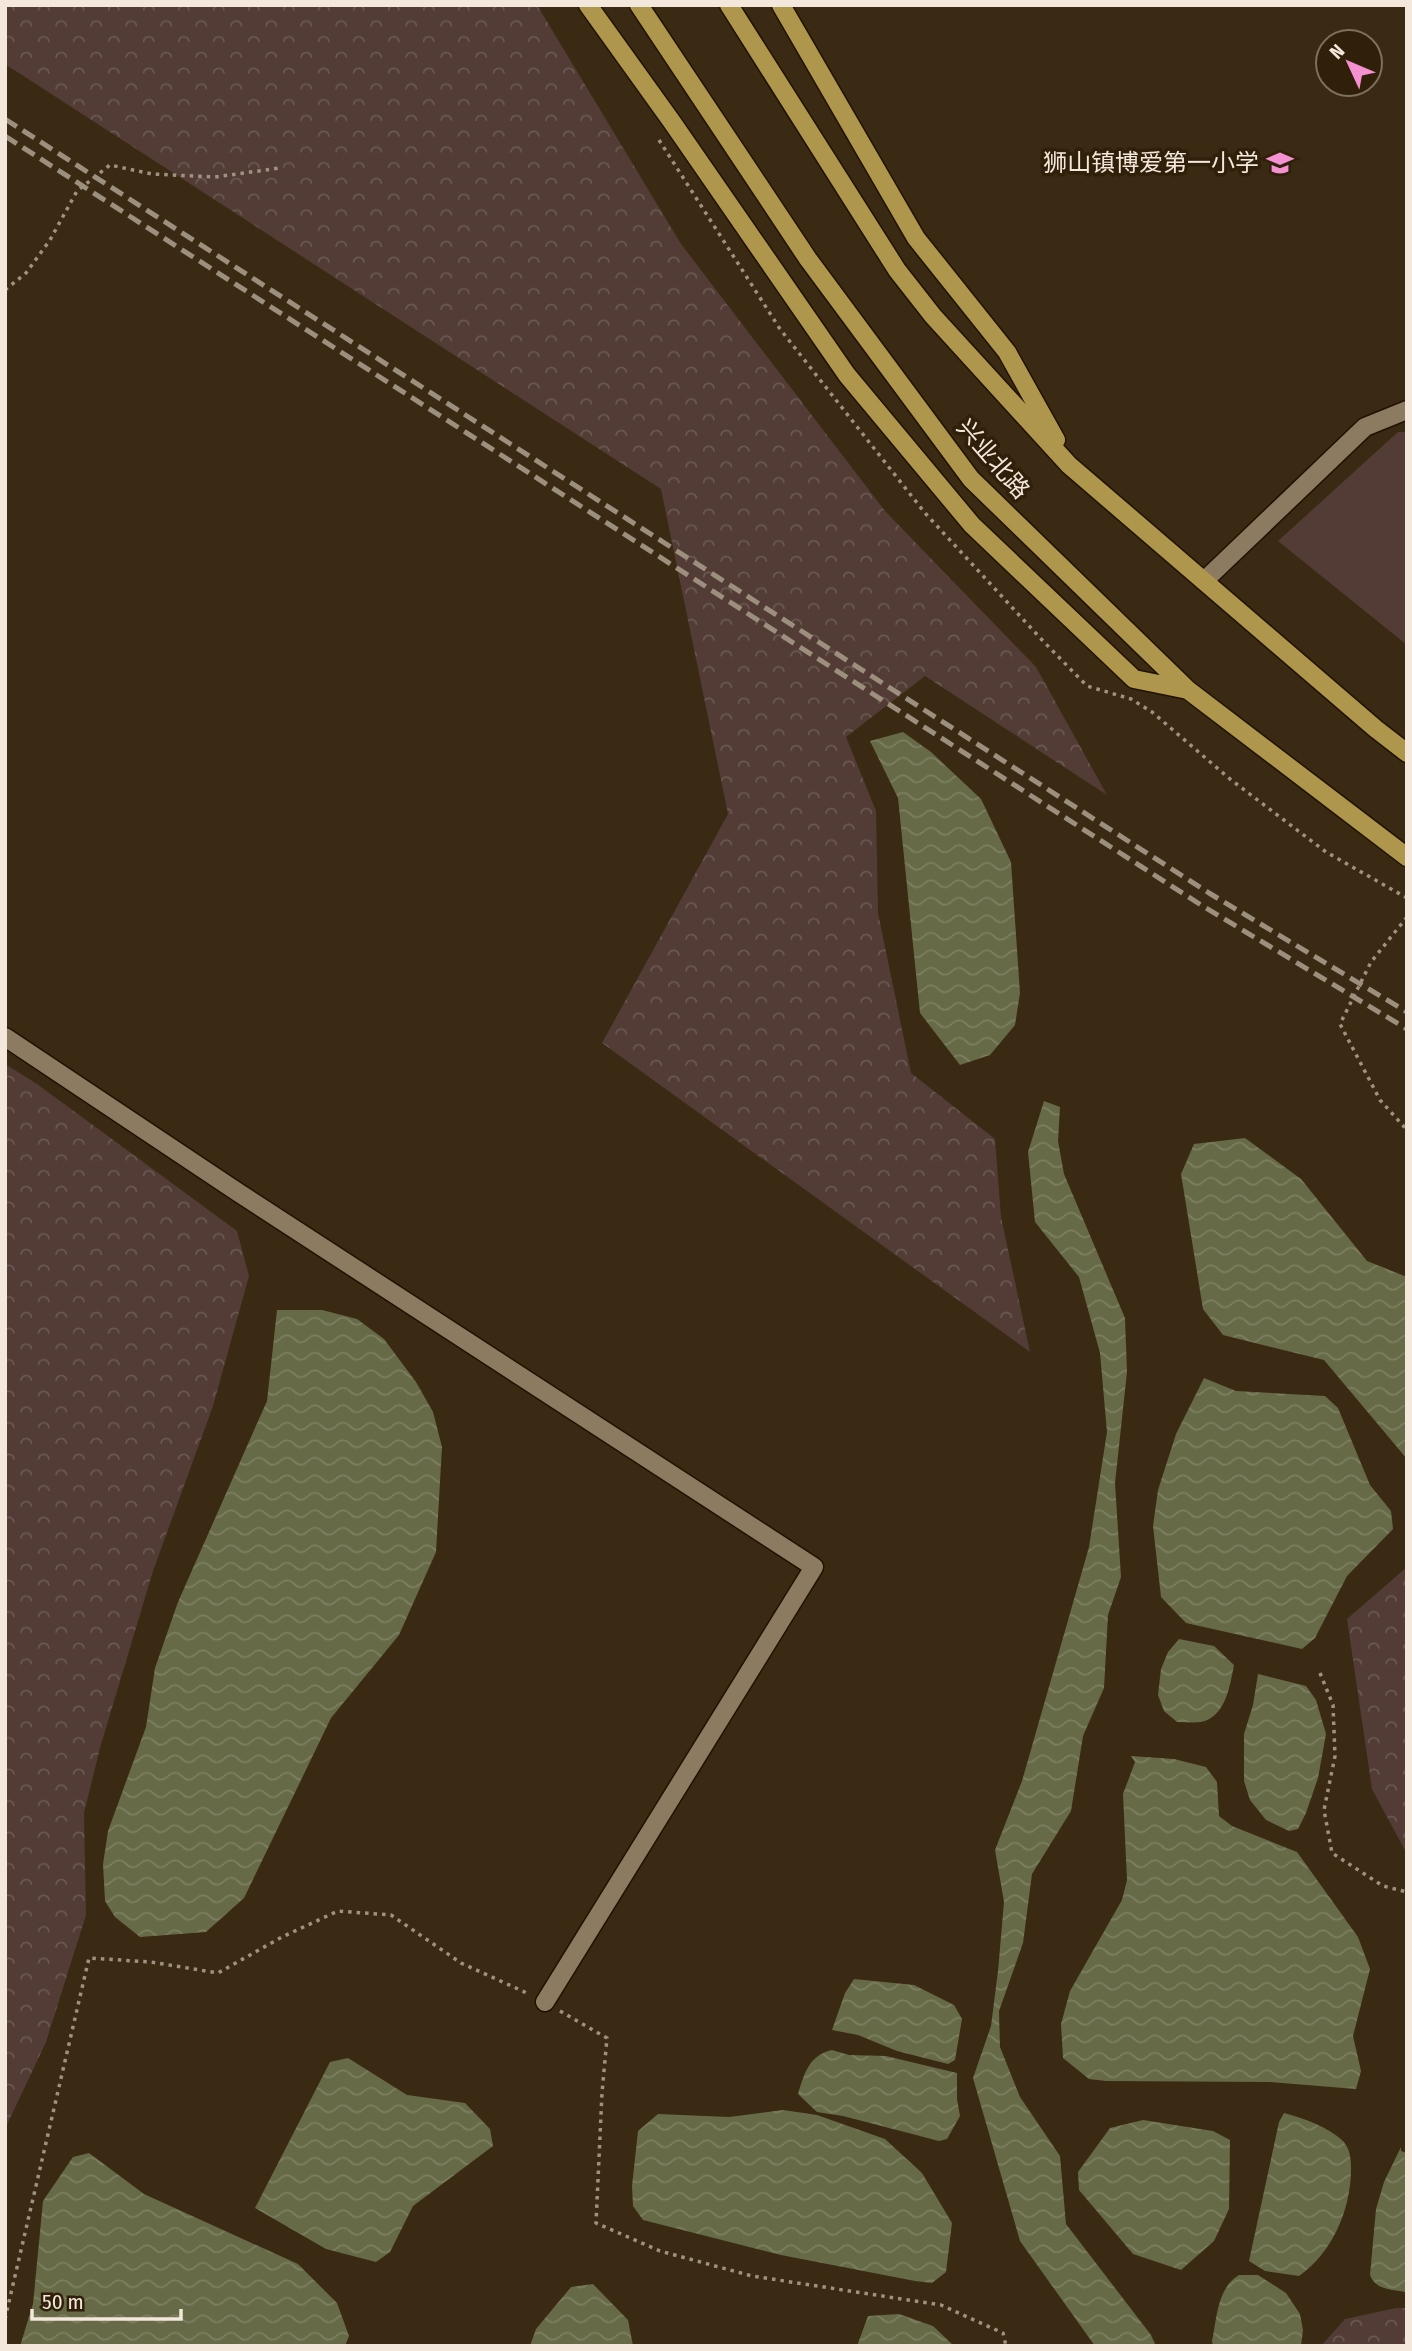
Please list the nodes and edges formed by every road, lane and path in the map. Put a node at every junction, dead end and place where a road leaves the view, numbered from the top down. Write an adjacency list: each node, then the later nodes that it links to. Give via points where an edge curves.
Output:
1 (588, 5): 10 (main road, via 846,375 972,525 1134,679)
2 (639, 5): 10 (main road, 兴业北路, via 808,259 971,479)
3 (729, 5): 8 (main road, 兴业北路, via 897,270)
4 (781, 5): 8 (main road, via 916,238 1007,352)
5 (281, 168): 6 (path, via 215,177 152,174 110,165 77,191 26,273)
6 (5, 290)
7 (1407, 410): 9 (street, via 1365,427)
8 (1069, 465): 9 (main road, 兴业北路)
9 (1204, 581): 11 (main road, 兴业北路)
10 (1188, 690): 14 (main road, 兴业北路)
11 (1376, 729): 12 (street); 13 (main road, 兴业北路)
12 (1407, 744)
13 (1407, 753)
14 (1407, 857)
15 (1407, 917): 17 (path, via 1371,962 1340,1024 1380,1100)
16 (5, 1037): 20 (street, via 814,1567)
17 (1407, 1130)
18 (1320, 1673): 19 (path, via 1333,1705 1335,1756 1324,1810 1332,1853 1383,1886)
19 (1407, 1892)
20 (545, 2002): 21 (path, via 461,1963 391,1915 338,1911 218,1973 89,1958); 22 (path, via 607,2038 596,2224 660,2251 752,2276 941,2305 1003,2333)
21 (5, 2319)
22 (1006, 2346)

